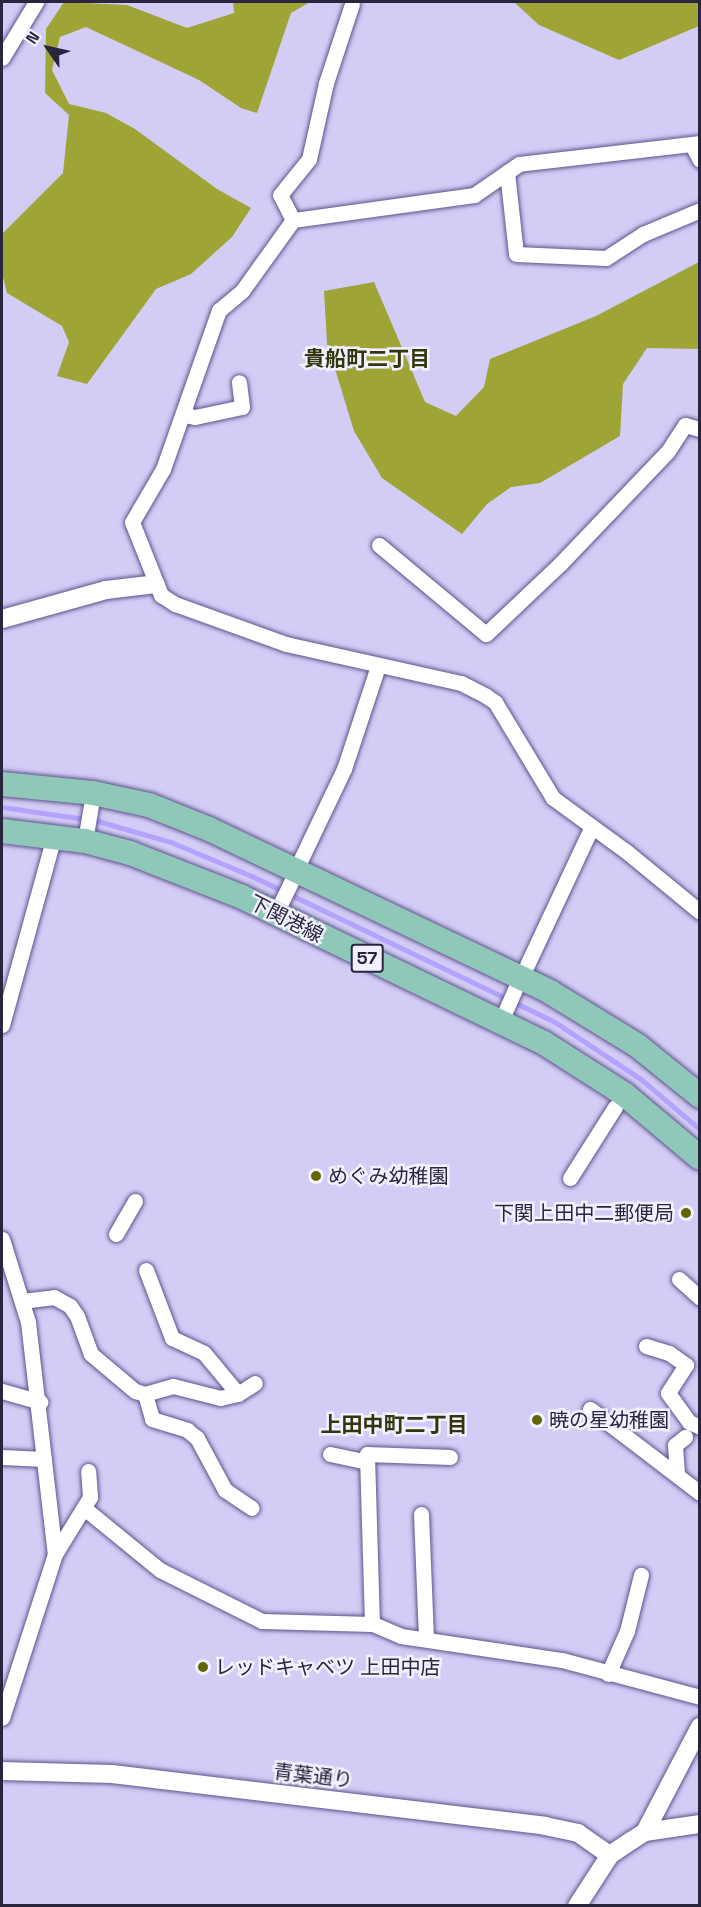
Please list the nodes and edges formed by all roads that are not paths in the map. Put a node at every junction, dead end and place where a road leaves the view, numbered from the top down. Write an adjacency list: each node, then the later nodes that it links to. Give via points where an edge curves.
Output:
1 (36, 2): 3 (street)
2 (352, 4): 8 (street, via 326,83 309,159 280,195)
3 (2, 58)
4 (696, 144): 5 (street); 6 (street, via 519,164)
5 (699, 160)
6 (507, 172): 7 (street, via 516,254 606,258 643,234); 8 (street, via 487,190 474,195)
7 (699, 210)
8 (293, 220): 10 (street, via 242,291 219,310)
9 (239, 382): 10 (street, via 242,407)
10 (184, 416): 13 (street, via 156,484 132,522)
11 (699, 429): 12 (street, via 685,425 668,451 560,564 486,634)
12 (378, 545)
13 (156, 584): 14 (street, via 106,590); 15 (street, via 161,595 214,620 286,644)
14 (2, 619)
15 (378, 666): 18 (street, via 461,683 495,702 543,788); 22 (street, via 344,769)
16 (2, 784): 17 (main road, 57)
17 (92, 801): 20 (street); 22 (main road, 57, via 149,806)
18 (592, 825): 24 (street); 25 (street)
19 (2, 831): 21 (main road, 下関港線 / 57)
20 (86, 835): 21 (main road, 下関港線 / 57); 23 (main road, 下関港線 / 57)
21 (54, 836): 27 (street)
22 (296, 871): 23 (street); 25 (main road, 57)
23 (277, 911): 26 (main road, 下関港線 / 57)
24 (699, 912)
25 (521, 978): 26 (street); 28 (main road, 57, via 638,1046)
26 (503, 1017): 30 (main road, 下関港線 / 57, via 624,1094)
27 (2, 1025)
28 (699, 1096)
29 (615, 1107): 31 (street)
30 (699, 1157)
31 (570, 1178)
32 (135, 1201): 33 (street)
33 (116, 1234)
34 (2, 1239): 38 (street)
35 (146, 1270): 43 (street, via 172,1338 204,1353)
36 (679, 1279): 37 (street)
37 (699, 1298)
38 (22, 1301): 42 (street, via 46,1296 64,1302 77,1316 91,1354 135,1391); 44 (street)
39 (646, 1346): 46 (street, via 669,1353 686,1365 668,1393 689,1422)
40 (255, 1383): 43 (street)
41 (2, 1391): 44 (street)
42 (145, 1394): 43 (street, via 173,1386 214,1398); 57 (street, via 152,1419 187,1430 197,1438 225,1490)
43 (238, 1394)
44 (40, 1402): 51 (street)
45 (590, 1409): 54 (street)
46 (699, 1427)
47 (685, 1437): 54 (street, via 675,1445)
48 (330, 1454): 52 (street)
49 (2, 1457): 51 (street)
50 (450, 1457): 52 (street, via 367,1454)
51 (44, 1459): 59 (street)
52 (367, 1462): 61 (street)
53 (88, 1471): 56 (street, via 90,1497)
54 (677, 1474): 55 (street)
55 (699, 1493)
56 (84, 1508): 59 (street); 61 (street, via 160,1569 252,1617 275,1622)
57 (252, 1508)
58 (421, 1514): 62 (street)
59 (55, 1554): 65 (street)
60 (641, 1575): 63 (street, via 627,1631)
61 (372, 1624): 62 (street, via 401,1636)
62 (426, 1639): 63 (street, via 527,1653)
63 (608, 1674): 64 (street)
64 (699, 1697)
65 (2, 1718)
66 (699, 1727): 69 (street)
67 (2, 1771): 70 (street, 青葉通り, via 112,1774 545,1826 578,1833)
68 (699, 1824): 69 (street)
69 (645, 1832): 70 (street)
70 (610, 1856): 71 (street)
71 (577, 1905)

